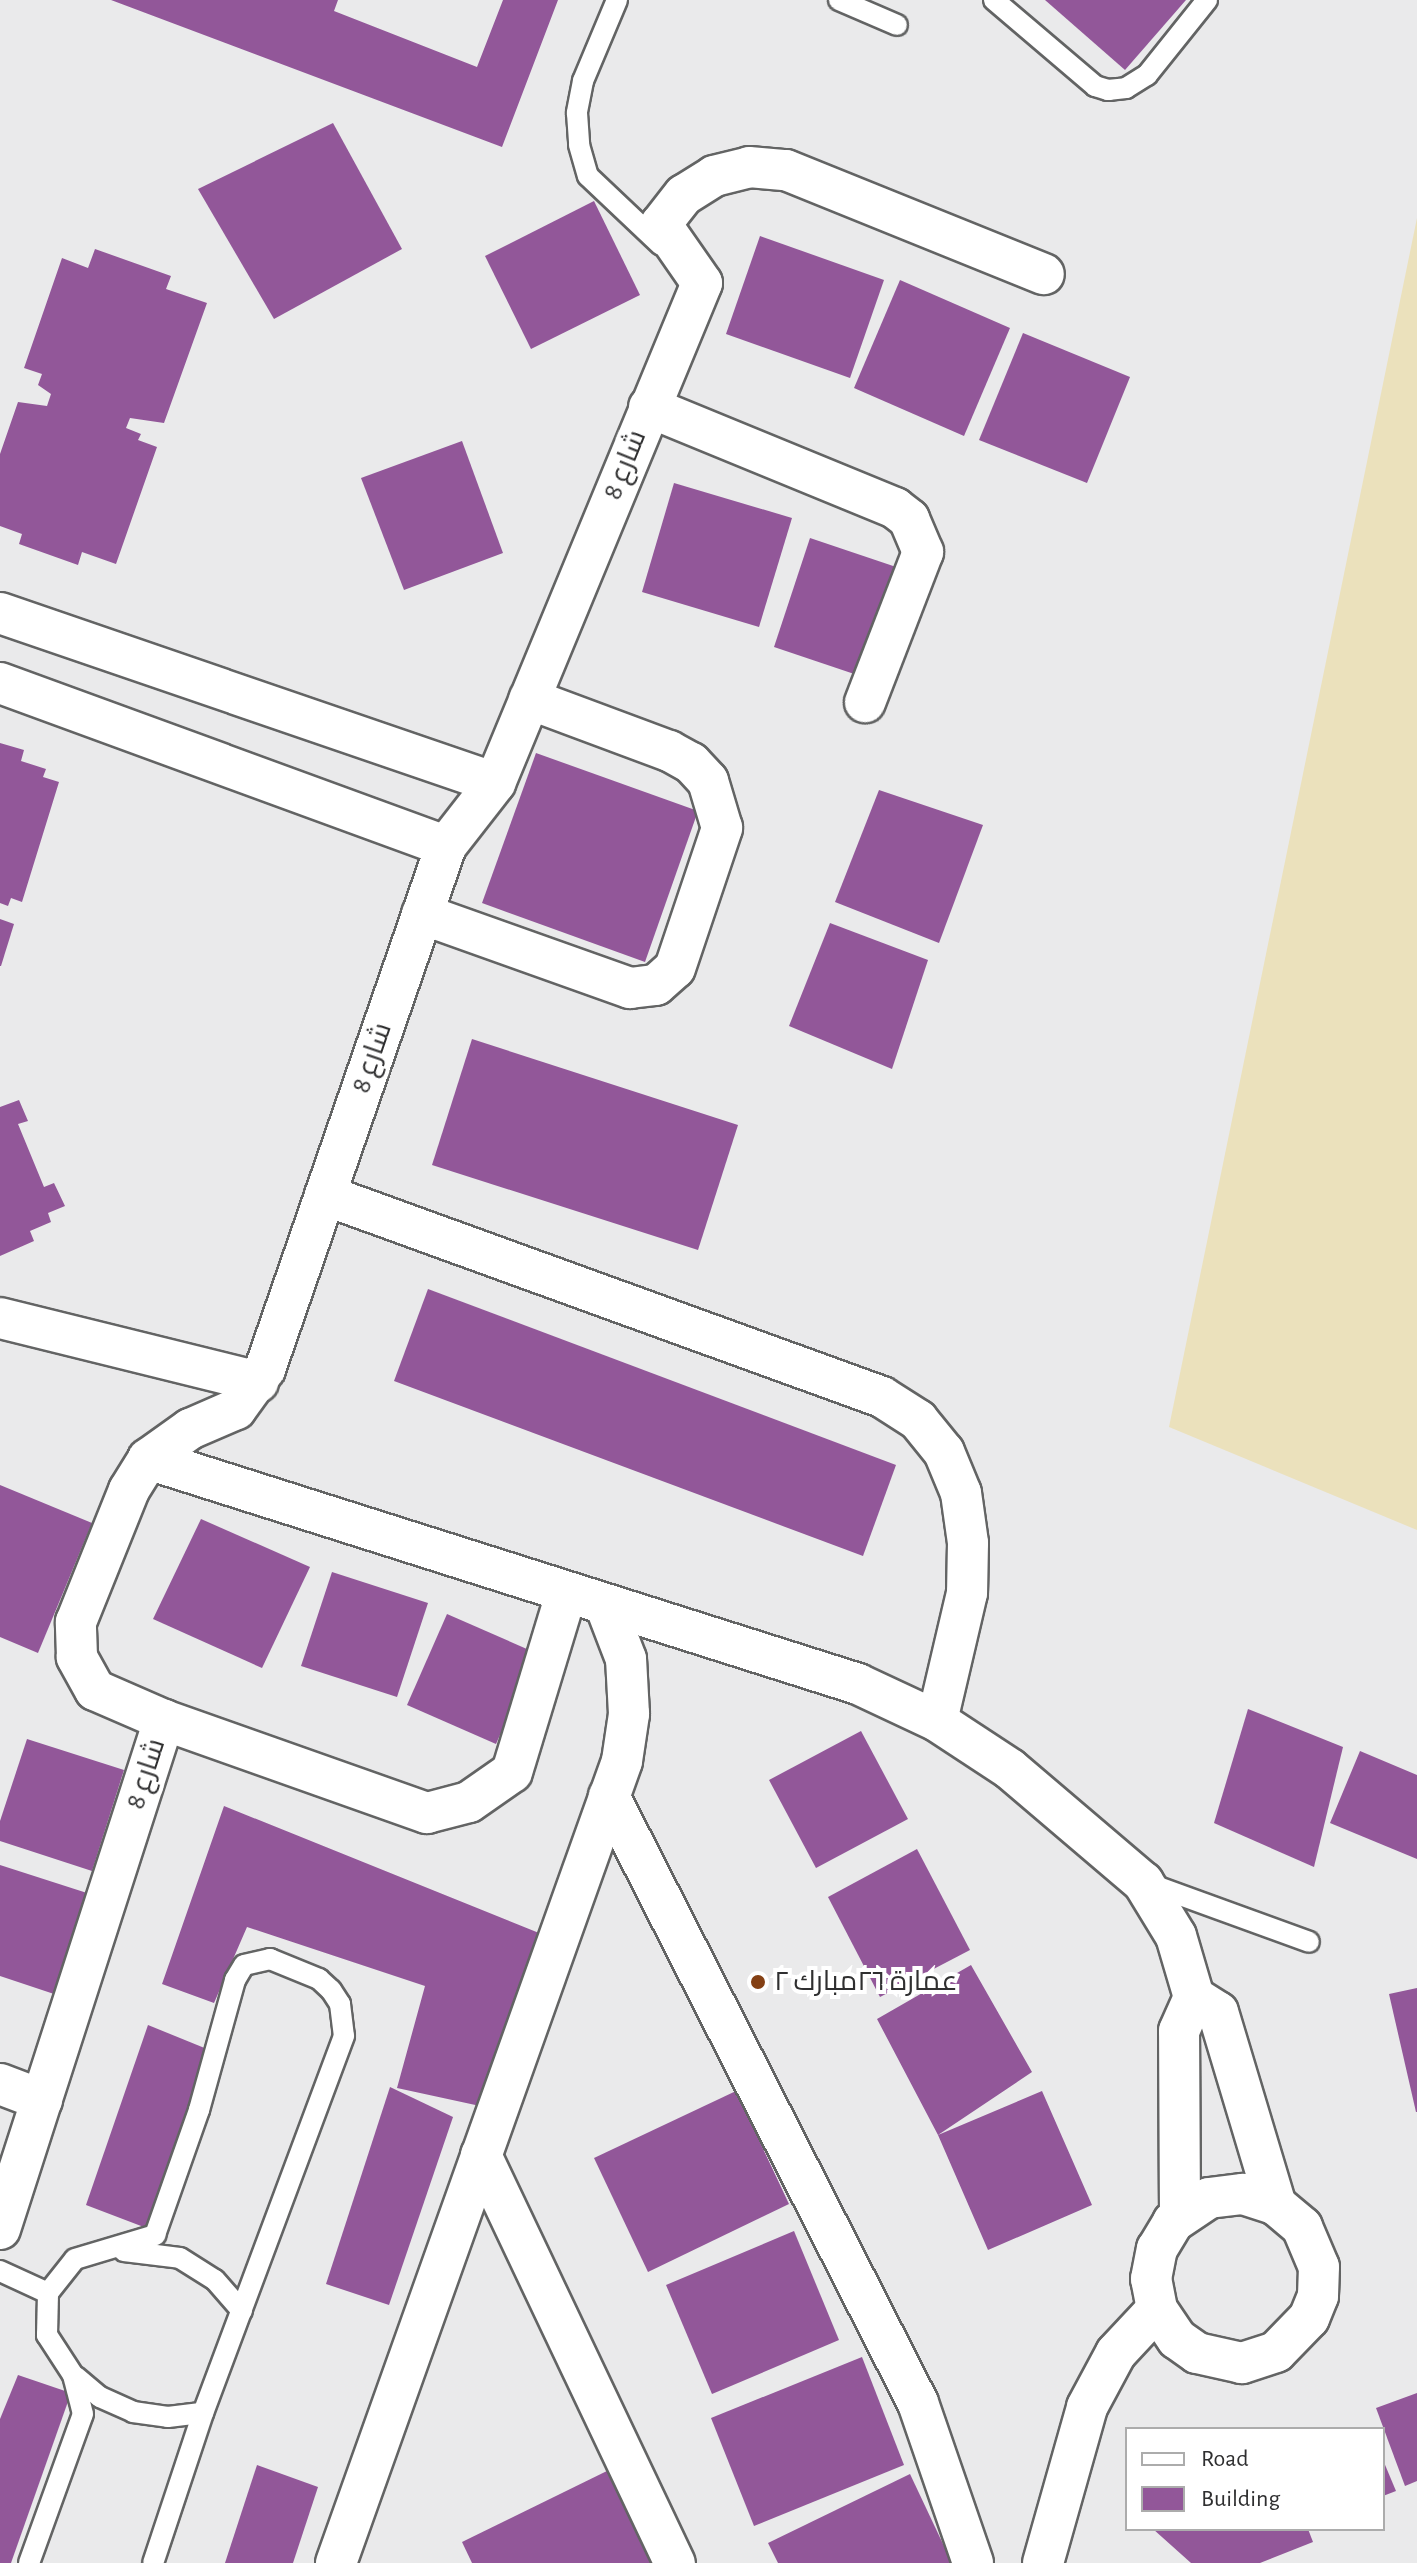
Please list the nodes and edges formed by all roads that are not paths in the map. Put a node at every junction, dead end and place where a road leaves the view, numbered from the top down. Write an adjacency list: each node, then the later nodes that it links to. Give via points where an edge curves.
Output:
1 (617, 0): 7 (lane, via 583,81 577,113 588,176)
2 (839, 0): 5 (lane)
3 (994, 0): 4 (lane, via 1095,86 1108,90 1126,88 1147,75)
4 (1207, 0)
5 (897, 25)
6 (1044, 274): 7 (street, via 786,170 749,167 714,176 661,224)
7 (702, 283): 8 (street, شارع 8)
8 (649, 407): 11 (street, شارع 8); 12 (street, via 895,508 909,519 923,552)
9 (0, 613): 13 (street)
10 (0, 683): 14 (street)
11 (529, 699): 13 (street, شارع 8); 15 (street, via 669,751 708,781 722,828 675,968 656,985 630,988)
12 (865, 702)
13 (495, 783): 14 (street, شارع 8)
14 (446, 846): 15 (street, شارع 8)
15 (422, 914): 16 (street, شارع 8)
16 (325, 1195): 18 (street, شارع 8); 23 (street, via 882,1397 918,1420 944,1452 961,1493 968,1543 967,1593)
17 (0, 1318): 18 (street)
18 (258, 1382): 19 (street, شارع 8, via 236,1409 190,1429)
19 (148, 1459): 20 (street); 22 (street, شارع 8, via 129,1490 76,1622 77,1657 95,1690)
20 (566, 1594): 21 (street); 22 (street, via 512,1772 469,1802 427,1813)
21 (606, 1607): 23 (street, via 858,1684); 24 (street, via 626,1659 629,1714)
22 (164, 1720): 29 (street, شارع 8)
23 (937, 1721): 25 (street, via 1010,1769)
24 (609, 1796): 30 (street); 45 (street, via 918,2403)
25 (1143, 1882): 26 (lane); 27 (street, via 1176,1936)
26 (1309, 1942)
27 (1194, 1997): 31 (street, via 1212,2004 1222,2021); 32 (street, via 1179,2031)
28 (0, 2084): 29 (street)
29 (42, 2100): 33 (street, شارع 8)
30 (481, 2155): 41 (street); 44 (street)
31 (1276, 2205): 32 (street, via 1243,2194 1209,2198); 37 (street, via 1302,2227 1319,2267 1318,2296 1296,2337 1255,2361 1219,2361 1177,2339)
32 (1180, 2215): 37 (street, via 1157,2249 1151,2279)
33 (0, 2229)
34 (98, 2254): 36 (lane, via 75,2259); 38 (lane, via 139,2249 180,2258 215,2280); 38 (lane, via 155,2235 199,2110 235,1980 244,1965 270,1959 319,1979 331,1990 344,2020 344,2036)
35 (0, 2271): 36 (lane)
36 (48, 2293): 39 (lane, via 47,2335)
37 (1157, 2309): 46 (street, via 1116,2353 1087,2407)
38 (242, 2311): 40 (lane)
39 (73, 2375): 40 (lane, via 100,2397 133,2412 168,2417); 42 (lane, via 83,2414)
40 (203, 2413): 43 (lane)
41 (341, 2559)
42 (29, 2563)
43 (153, 2563)
44 (675, 2563)
45 (973, 2563)
46 (1043, 2563)

